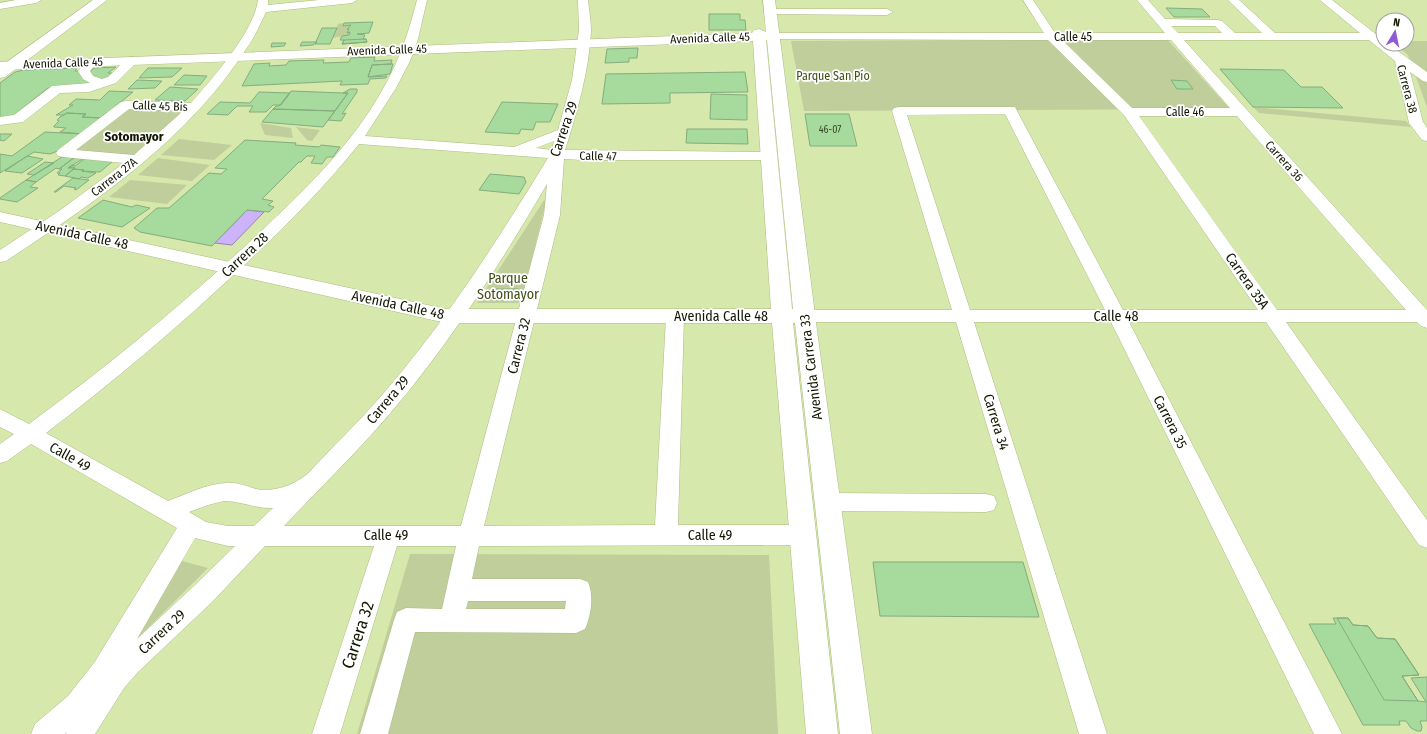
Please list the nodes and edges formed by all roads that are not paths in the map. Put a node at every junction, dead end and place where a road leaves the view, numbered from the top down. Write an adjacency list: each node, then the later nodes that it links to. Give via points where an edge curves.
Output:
1 (36, 0): 14 (street)
2 (84, 0): 31 (main road)
3 (101, 0): 31 (main road)
4 (352, 0): 13 (street)
5 (422, 0): 26 (street, Carrera 28)
6 (583, 0): 25 (street, Carrera 29)
7 (756, 0): 18 (main road, Avenida Carrera 33)
8 (882, 0): 16 (street)
9 (1028, 0): 20 (street)
10 (1142, 0): 17 (street, Carrera 36)
11 (1233, 0): 23 (street)
12 (1325, 0): 24 (street, Carrera 38)
13 (262, 4): 27 (street, Carrera 27A)
14 (0, 6)
15 (770, 6): 16 (street); 18 (main road, Avenida Carrera 33)
16 (887, 12): 19 (street)
17 (1162, 22): 21 (street, Carrera 36); 22 (street, via 1218,23)
18 (766, 36): 19 (street, Calle 45); 25 (main road, Avenida Calle 45); 45 (main road, Avenida Carrera 33); 52 (main road, Avenida Carrera 33)
19 (895, 36): 20 (street, Calle 45)
20 (1052, 37): 21 (street, Calle 45); 37 (street, Carrera 35A)
21 (1175, 37): 22 (street, Calle 45); 38 (street, Carrera 36)
22 (1232, 37): 23 (street, Calle 45)
23 (1272, 37): 24 (street, Calle 45)
24 (1372, 37): 29 (street, Carrera 38)
25 (583, 43): 26 (main road, Avenida Calle 45); 40 (street, Carrera 29, via 578,80)
26 (409, 50): 27 (main road, Avenida Calle 45); 42 (street, Carrera 28, via 377,111)
27 (236, 56): 28 (main road, Avenida Calle 45); 35 (street, Carrera 27A)
28 (132, 60): 30 (main road, Avenida Calle 45); 34 (street, via 112,80)
29 (1401, 60): 33 (street); 41 (street, Carrera 38, via 1416,123)
30 (92, 62): 31 (main road, Avenida Calle 45); 34 (street, via 84,71 86,76)
31 (4, 64): 32 (main road)
32 (0, 74)
33 (1427, 78)
34 (103, 83): 39 (street, via 89,88 57,89 18,119)
35 (194, 107): 46 (street, Carrera 27A); 46 (street, Calle 45 Bis, via 126,105 63,153)
36 (899, 111): 53 (street, Carrera 34); 54 (street, Carrera 35, via 1010,110)
37 (1129, 112): 38 (street, Calle 46); 55 (street, Carrera 35A)
38 (1241, 112): 58 (street, Carrera 36)
39 (0, 121)
40 (565, 132): 43 (street); 44 (street, Carrera 29)
41 (1427, 137)
42 (356, 140): 43 (street, Calle 47); 50 (street, Carrera 28, via 322,181)
43 (515, 152): 44 (street, Calle 47)
44 (557, 155): 45 (street, Calle 47); 51 (street, Carrera 29, via 514,227); 56 (street, Carrera 32, via 552,215)
45 (769, 156): 52 (main road, Avenida Carrera 33)
46 (136, 160): 48 (street, Carrera 27A)
47 (0, 217): 48 (main road, Avenida Calle 48)
48 (46, 227): 49 (street, Carrera 27A); 50 (main road, Avenida Calle 48)
49 (0, 257)
50 (232, 268): 51 (main road, Avenida Calle 48); 60 (street, Carrera 28, via 142,348)
51 (453, 316): 56 (main road, Avenida Calle 48); 62 (street, Carrera 29, via 386,404)
52 (793, 316): 53 (street, Calle 48); 57 (main road, Avenida Calle 48); 63 (main road, Avenida Carrera 33); 70 (main road, Avenida Carrera 33)
53 (963, 316): 54 (street, Calle 48); 81 (street, Carrera 34)
54 (1117, 316): 55 (street, Calle 48); 82 (street, Carrera 35)
55 (1271, 316): 58 (street, Calle 48); 72 (street, Carrera 35A)
56 (526, 317): 57 (main road, Avenida Calle 48); 68 (street, Carrera 32)
57 (675, 317): 69 (street)
58 (1425, 318)
59 (0, 417): 60 (street, Calle 49)
60 (30, 434): 61 (street, Carrera 28); 65 (street, Calle 49)
61 (0, 455)
62 (312, 483): 65 (street, via 289,495 275,498 262,499 233,492 222,493); 71 (street, Carrera 29)
63 (827, 502): 64 (street); 80 (main road, Avenida Carrera 33)
64 (986, 503)
65 (167, 511): 66 (street, Calle 49)
66 (191, 525): 71 (street, Calle 49, via 213,534); 75 (street, Carrera 29, via 99,678 77,705)
67 (389, 535): 68 (street, Calle 49); 71 (street, Calle 49); 77 (street, Carrera 32)
68 (470, 535): 69 (street, Calle 49); 73 (street, Carrera 32)
69 (666, 535): 70 (street, Calle 49)
70 (803, 535): 79 (main road, Avenida Carrera 33)
71 (261, 536): 76 (street, Carrera 29, via 129,663 115,679)
72 (1427, 538)
73 (458, 590): 74 (street, Carrera 32); 74 (street, via 580,590 576,621)
74 (451, 621): 78 (street, via 406,620)
75 (45, 734)
76 (80, 734)
77 (326, 734)
78 (374, 734)
79 (822, 734)
80 (856, 734)
81 (1093, 734)
82 (1328, 734)

